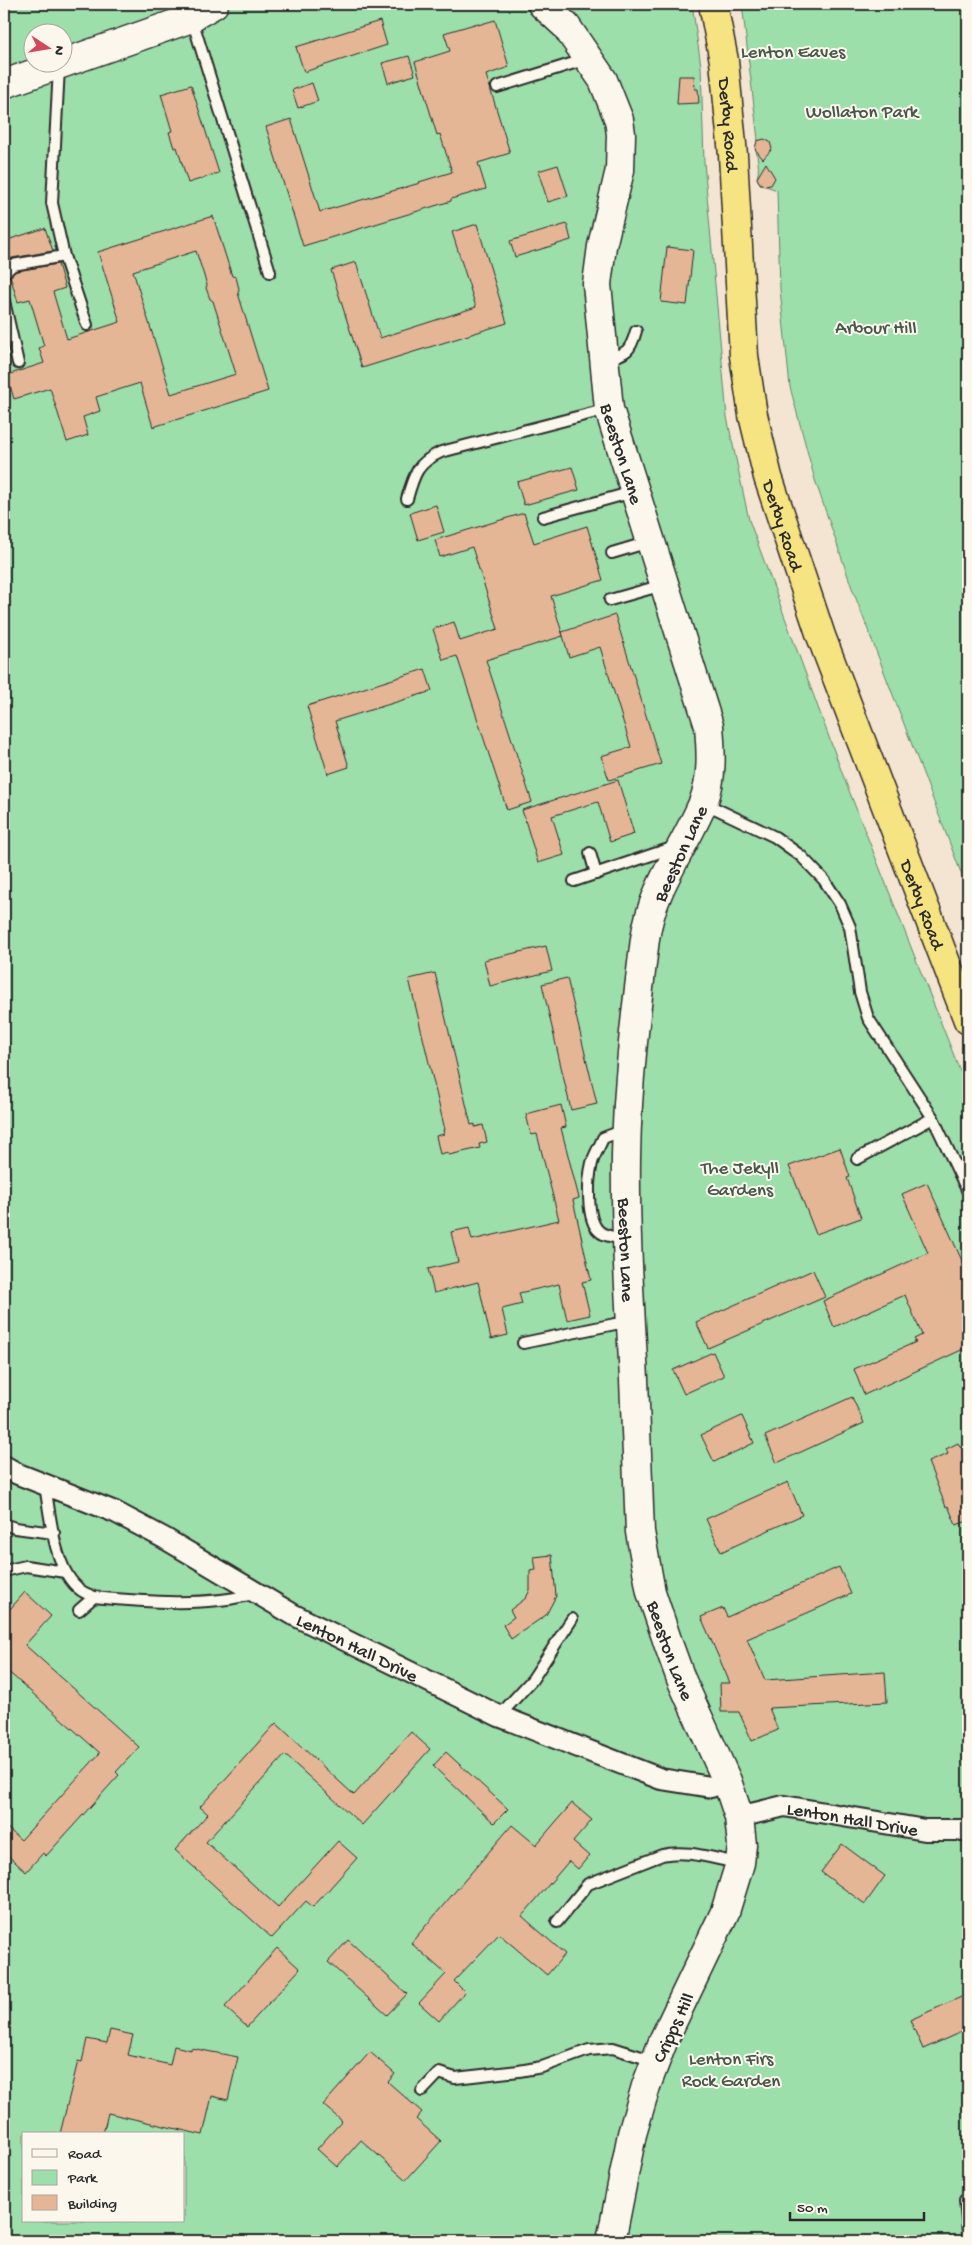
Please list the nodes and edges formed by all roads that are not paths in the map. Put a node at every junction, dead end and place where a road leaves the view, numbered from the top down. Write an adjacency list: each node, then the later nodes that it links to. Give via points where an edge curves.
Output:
1 (214, 4): 4 (street)
2 (542, 4): 5 (street, Beeston Lane, via 566,26)
3 (714, 4): 32 (highway, Derby Road, via 724,61 733,155 744,356 753,415 768,477 821,636)
4 (186, 20): 6 (street); 12 (lane, via 195,29)
5 (589, 58): 10 (lane); 17 (street, Beeston Lane, via 603,80 619,120 621,134 620,170 602,246 597,284)
6 (72, 61)
7 (41, 72): 9 (street)
8 (59, 72): 11 (lane, via 52,203)
9 (4, 84)
10 (497, 87)
11 (64, 256): 13 (lane, via 13,265); 15 (lane)
12 (270, 272)
13 (4, 273)
14 (4, 301): 18 (lane)
15 (87, 326)
16 (636, 331): 17 (lane, via 632,347 626,353)
17 (603, 361): 19 (street, Beeston Lane)
18 (18, 363)
19 (609, 409): 20 (street, Beeston Lane); 21 (lane, via 441,452 426,459 417,470)
20 (634, 492): 22 (lane); 23 (street, Beeston Lane)
21 (407, 499)
22 (543, 517)
23 (650, 541): 24 (lane); 25 (street, Beeston Lane)
24 (612, 553)
25 (663, 585): 26 (lane); 27 (street, Beeston Lane, via 709,726 710,778)
26 (610, 600)
27 (703, 802): 28 (street, Beeston Lane); 33 (lane, via 776,837 801,856 824,880 850,927 860,992 868,1018)
28 (680, 846): 30 (lane); 34 (street, Beeston Lane, via 655,898 646,935)
29 (590, 853): 30 (lane)
30 (596, 874): 31 (lane)
31 (574, 882)
32 (968, 1020)
33 (933, 1118): 35 (lane); 36 (lane)
34 (627, 1129): 37 (street, Beeston Lane); 37 (lane, via 604,1138 592,1161 589,1188 590,1209 597,1230)
35 (857, 1159)
36 (968, 1192)
37 (628, 1239): 38 (street, Beeston Lane)
38 (631, 1323): 39 (lane); 51 (street, Beeston Lane, via 644,1562 681,1679)
39 (523, 1343)
40 (4, 1466): 41 (street, Lenton Hall Drive)
41 (45, 1484): 43 (lane); 46 (street, Lenton Hall Drive, via 115,1512)
42 (4, 1524): 43 (lane)
43 (54, 1533): 45 (lane)
44 (4, 1570): 45 (lane, via 26,1566)
45 (64, 1572): 47 (lane, via 77,1588)
46 (258, 1593): 47 (lane, via 237,1599 177,1601); 50 (street, Lenton Hall Drive, via 369,1654)
47 (94, 1597): 48 (lane)
48 (79, 1610)
49 (572, 1619): 50 (lane, via 532,1680)
50 (499, 1716): 51 (street, Lenton Hall Drive, via 661,1779 711,1787)
51 (727, 1781): 52 (street, Beeston Lane)
52 (739, 1817): 53 (street, Lenton Hall Drive, via 784,1806 925,1830); 54 (street, Cripps Hill, via 742,1831)
53 (968, 1830)
54 (740, 1863): 55 (lane, via 688,1854 662,1855 588,1884); 56 (street, Cripps Hill, via 725,1912)
55 (557, 1922)
56 (655, 2062): 57 (lane, via 614,2048 589,2050 542,2067 519,2071 456,2078 439,2073); 60 (street, Cripps Hill, via 632,2134)
57 (422, 2091)
58 (965, 2200): 59 (lane)
59 (968, 2231)
60 (611, 2241)

